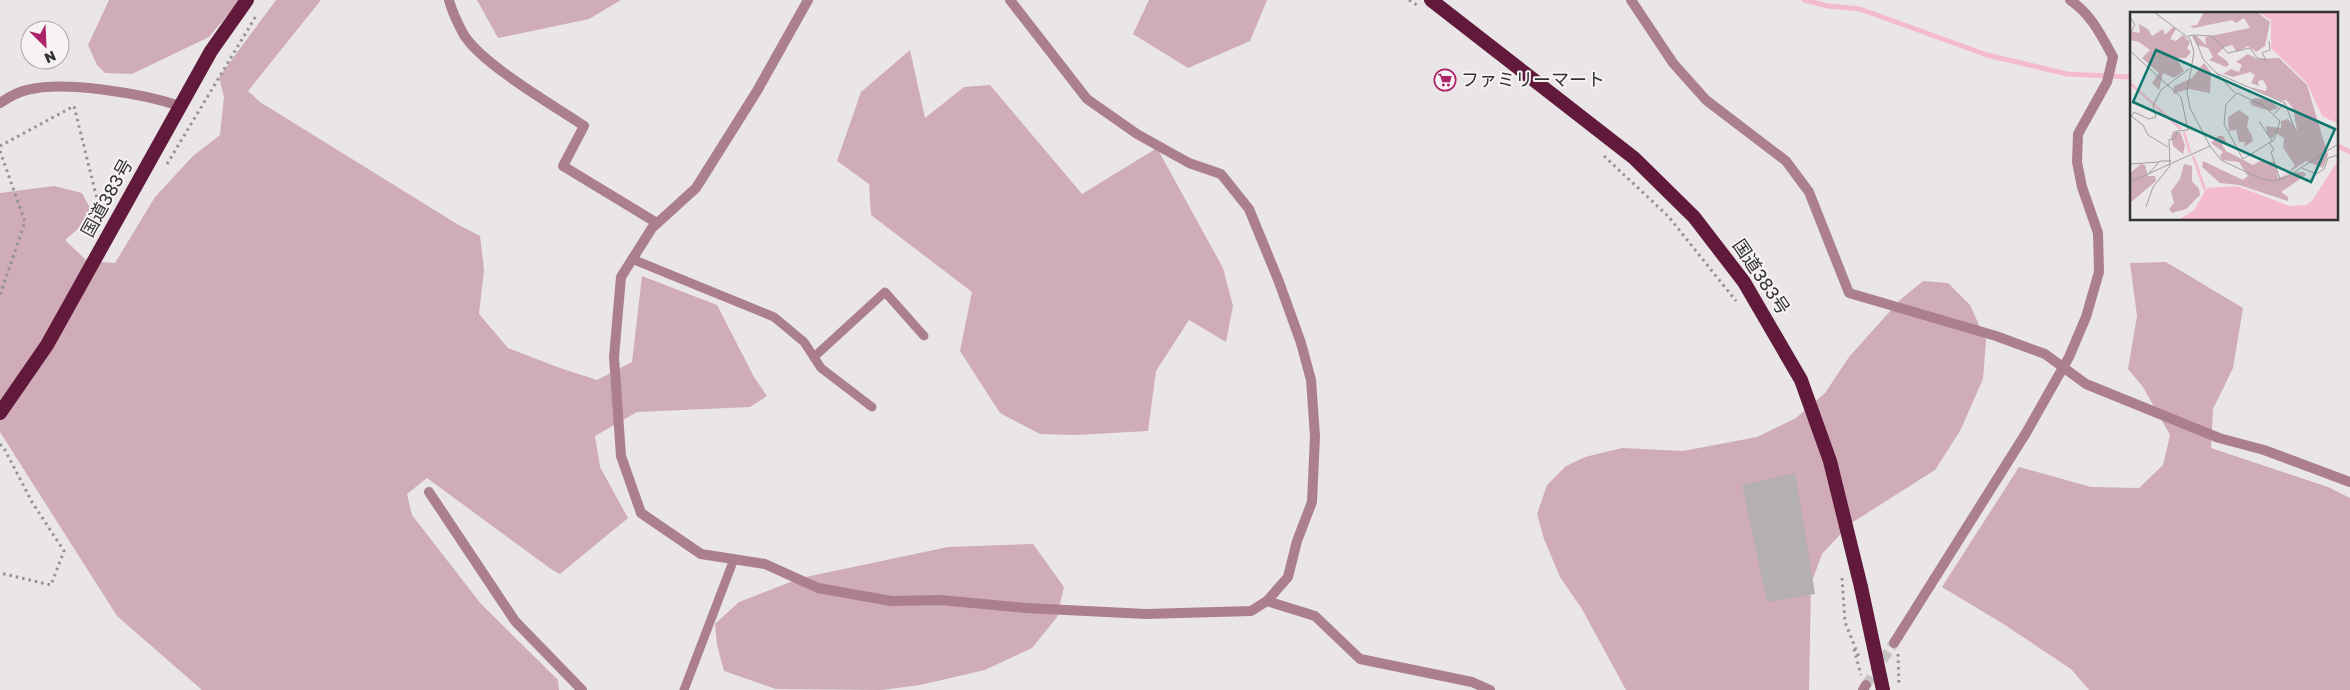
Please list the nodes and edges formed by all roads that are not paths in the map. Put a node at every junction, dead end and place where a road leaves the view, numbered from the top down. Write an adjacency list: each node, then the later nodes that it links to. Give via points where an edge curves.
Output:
1 (247, 0): 9 (highway, 国道383号, via 211,51)
2 (449, 0): 10 (street, via 465,37 488,60 584,126 563,166)
3 (808, 0): 10 (street, via 757,91 696,188)
4 (1010, 0): 20 (street, via 1087,99 1144,138 1190,163 1221,174 1249,210 1301,343 1311,380 1315,436 1312,502 1288,577)
5 (1431, 0): 25 (highway, 国道383号, bridge, via 1634,158 1694,217 1744,282 1801,380 1830,461)
6 (1631, 0): 14 (street, via 1673,63 1706,100 1786,161 1809,192 1849,293 1996,336 2045,354)
7 (2070, 0): 14 (street, via 2082,8 2094,23 2113,57 2107,82 2078,134 2077,162 2098,232 2099,272 2086,317)
8 (0, 103): 9 (street, via 27,90 67,86 158,98)
9 (180, 106): 16 (highway, 国道383号, via 47,344)
10 (657, 223): 11 (street)
11 (632, 259): 13 (lane, via 774,317 804,342); 19 (street, via 621,277 614,357 620,456 641,513 701,554)
12 (924, 336): 13 (lane, via 885,292)
13 (814, 357): 15 (lane, via 821,368)
14 (2063, 367): 17 (street, via 2086,384 2210,434); 21 (street, via 2026,433)
15 (872, 406)
16 (0, 413)
17 (2350, 482)
18 (429, 492): 22 (street, via 515,621)
19 (734, 559): 20 (street, via 765,564 818,588 891,601 940,600 1146,614 1251,611); 23 (lane)
20 (1267, 601): 24 (street, via 1315,616 1360,659 1472,682)
21 (1895, 640)
22 (582, 690)
23 (684, 690)
24 (1490, 690)
25 (1883, 690)

